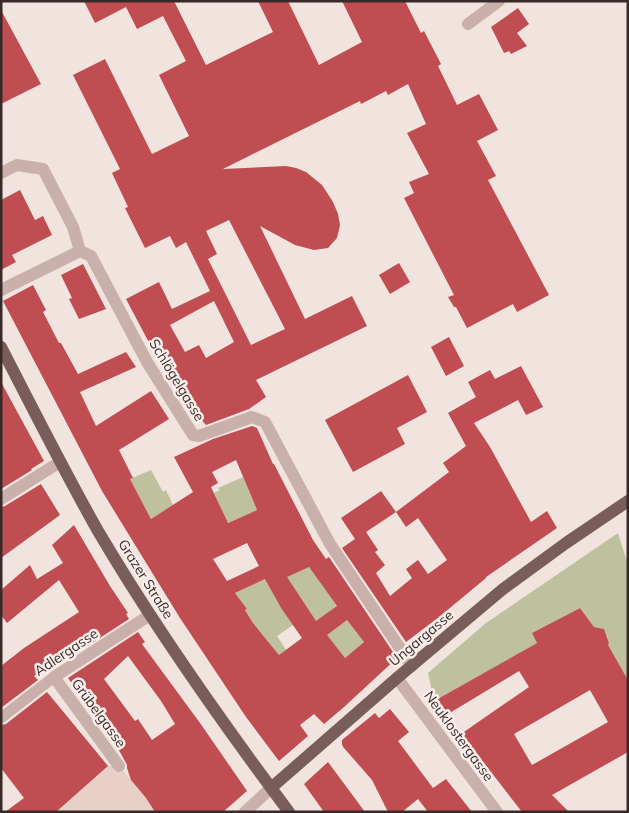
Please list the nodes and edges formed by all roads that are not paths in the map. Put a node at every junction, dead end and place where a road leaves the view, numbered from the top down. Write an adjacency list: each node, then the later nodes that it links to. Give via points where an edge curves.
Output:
1 (499, 1): 2 (street)
2 (468, 24)
3 (1, 173): 4 (street, Schlögelgasse, via 17,165 43,169 73,227)
4 (80, 251): 5 (street); 11 (street, Schlögelgasse, via 91,256 147,362 193,435 199,436 252,417 265,422 330,544)
5 (1, 290)
6 (1, 347): 7 (main road, Grazer Straße)
7 (60, 462): 8 (street); 10 (main road, Grazer Straße)
8 (1, 499)
9 (628, 501): 11 (main road, Ungargasse, via 503,589)
10 (150, 615): 12 (street, Adlergasse); 16 (main road, Grazer Straße)
11 (412, 666): 13 (main road, Ungargasse)
12 (54, 677): 14 (street, Adlergasse); 15 (street, Grübelgasse)
13 (397, 678): 16 (main road, Ungargasse); 19 (street, Neuklostergasse)
14 (1, 718)
15 (120, 766)
16 (271, 788): 17 (street, Ungargasse); 18 (main road, Grazer Straße)
17 (245, 812)
18 (289, 812)
19 (497, 812)

